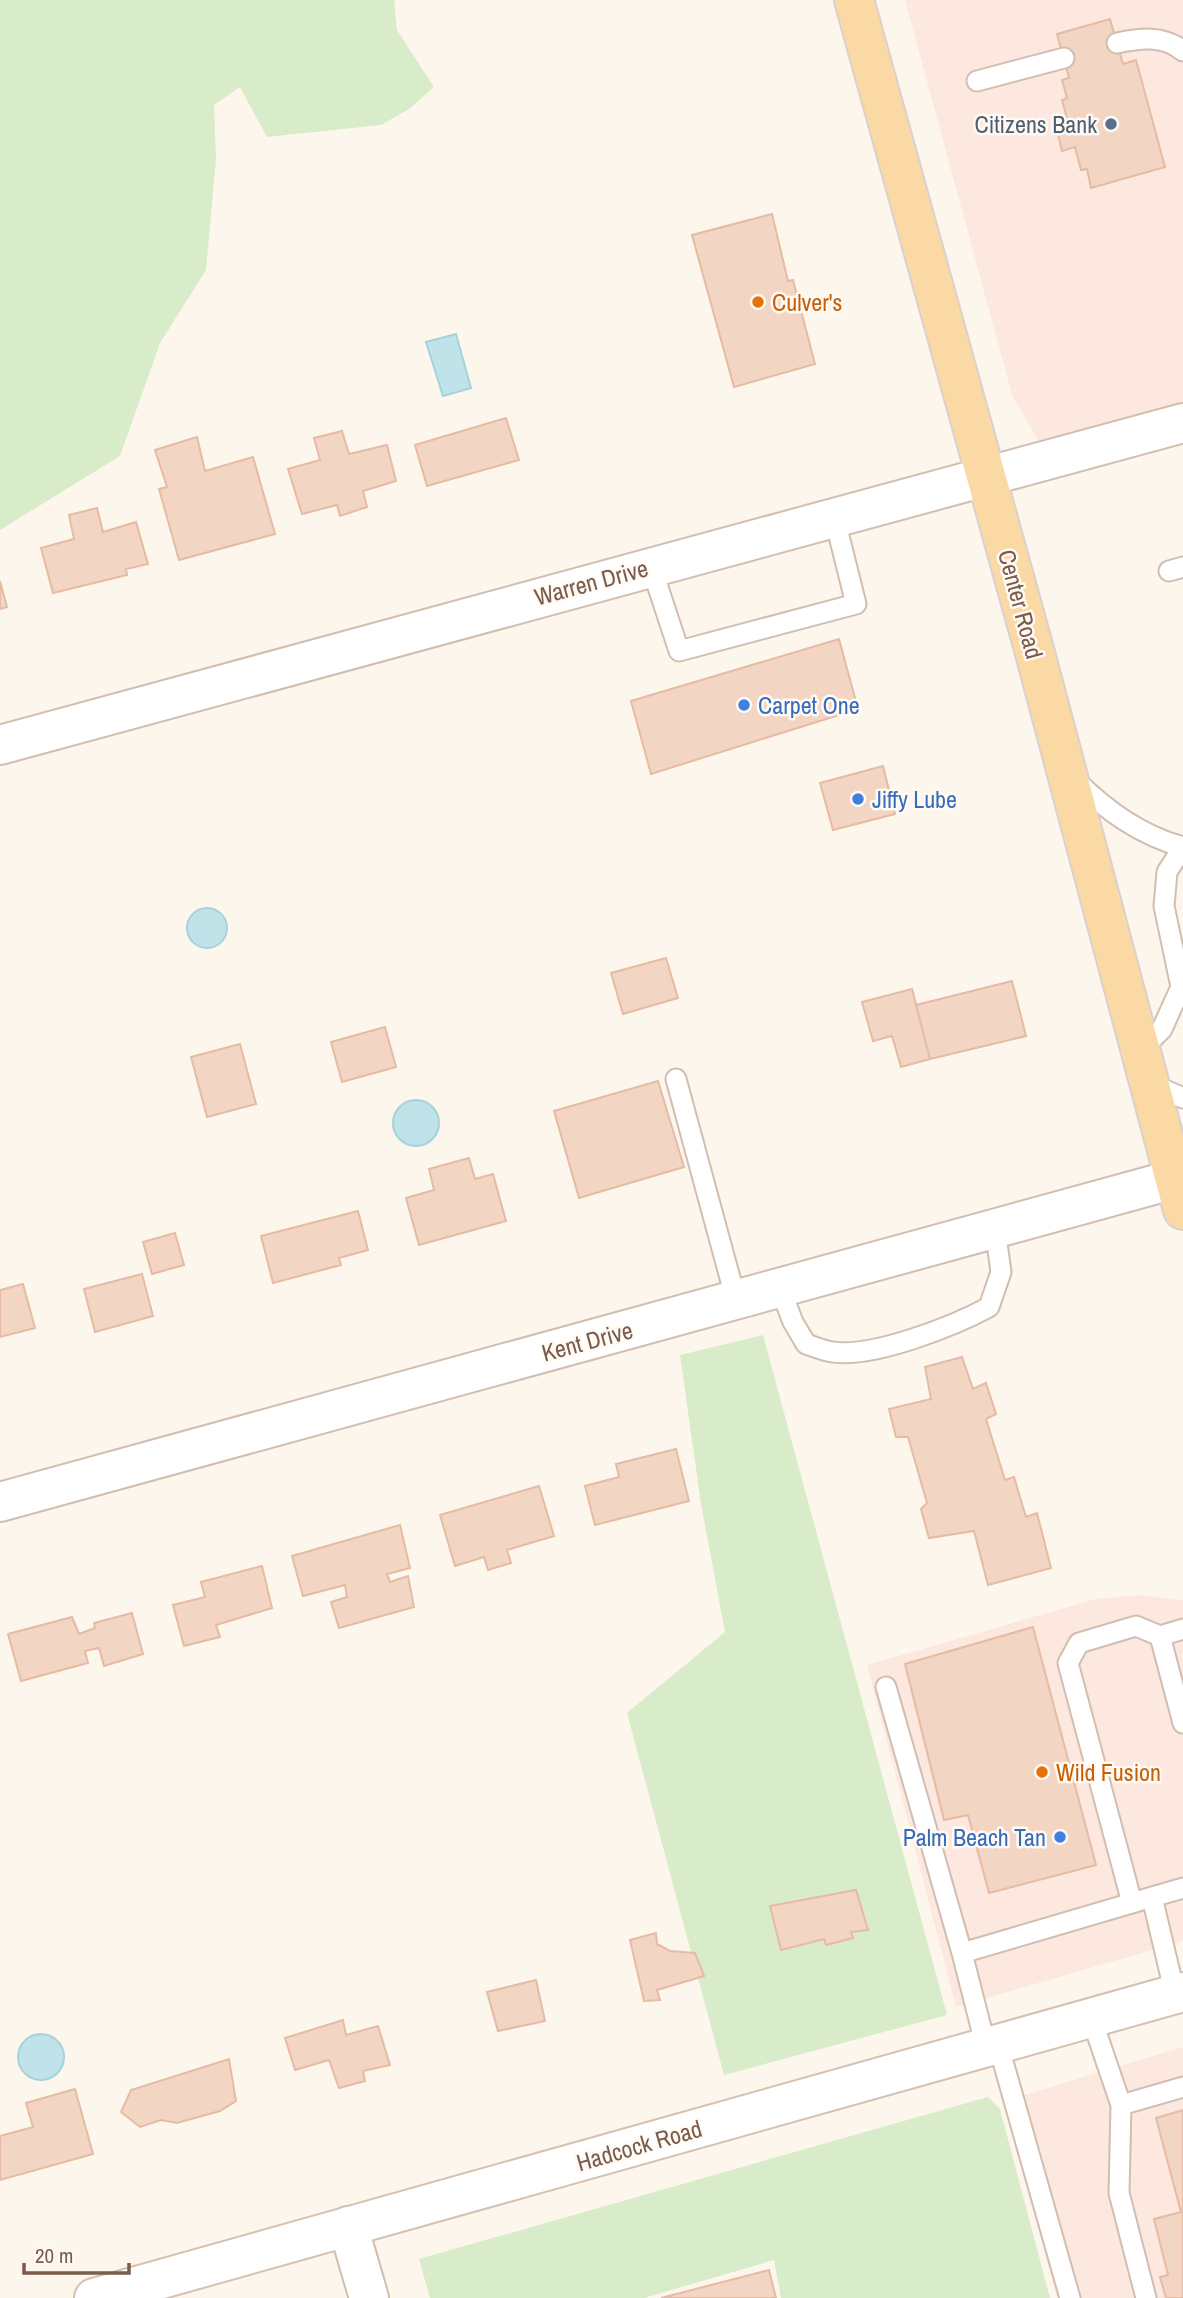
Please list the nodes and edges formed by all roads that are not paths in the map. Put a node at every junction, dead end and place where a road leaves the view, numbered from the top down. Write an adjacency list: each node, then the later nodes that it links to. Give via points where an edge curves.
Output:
1 (855, 0): 7 (main road, Center Road)
2 (1117, 43): 3 (lane, via 1157,38)
3 (1183, 51)
4 (1063, 58): 5 (lane)
5 (977, 81)
6 (1183, 423): 7 (street, Warren Drive)
7 (986, 475): 8 (street, Warren Drive); 11 (main road, Center Road)
8 (834, 516): 9 (street, Warren Drive); 9 (lane, via 856,604 679,650)
9 (651, 566): 10 (street, Warren Drive)
10 (0, 745)
11 (1065, 770): 12 (lane, via 1122,821); 13 (main road, Center Road)
12 (1183, 847): 13 (lane, via 1167,872 1164,906 1181,987 1162,1029)
13 (1158, 1078): 15 (main road, Center Road)
14 (676, 1079): 18 (lane)
15 (1179, 1195): 16 (street, Kent Drive)
16 (995, 1229): 17 (street, Kent Drive); 17 (lane, via 1001,1272 989,1307 953,1326 866,1350 834,1353 807,1344)
17 (780, 1287): 18 (street, Kent Drive)
18 (736, 1300): 19 (street, Kent Drive)
19 (0, 1502)
20 (1183, 1629): 21 (lane)
21 (1160, 1636): 23 (lane); 26 (lane, via 1136,1626 1079,1643 1068,1663)
22 (886, 1687): 27 (lane)
23 (1183, 1723)
24 (1183, 1888): 25 (lane)
25 (1152, 1897): 26 (lane); 28 (lane)
26 (1132, 1903): 27 (lane)
27 (962, 1953): 30 (lane)
28 (1179, 1993): 29 (street, Hadcock Road)
29 (1091, 2017): 30 (street, Hadcock Road); 32 (lane)
30 (992, 2045): 33 (street, Hadcock Road); 36 (lane)
31 (1183, 2087): 32 (lane)
32 (1121, 2105): 37 (lane, via 1119,2193)
33 (348, 2226): 34 (street, Hadcock Road); 35 (street)
34 (94, 2298)
35 (369, 2298)
36 (1070, 2298)
37 (1146, 2298)

